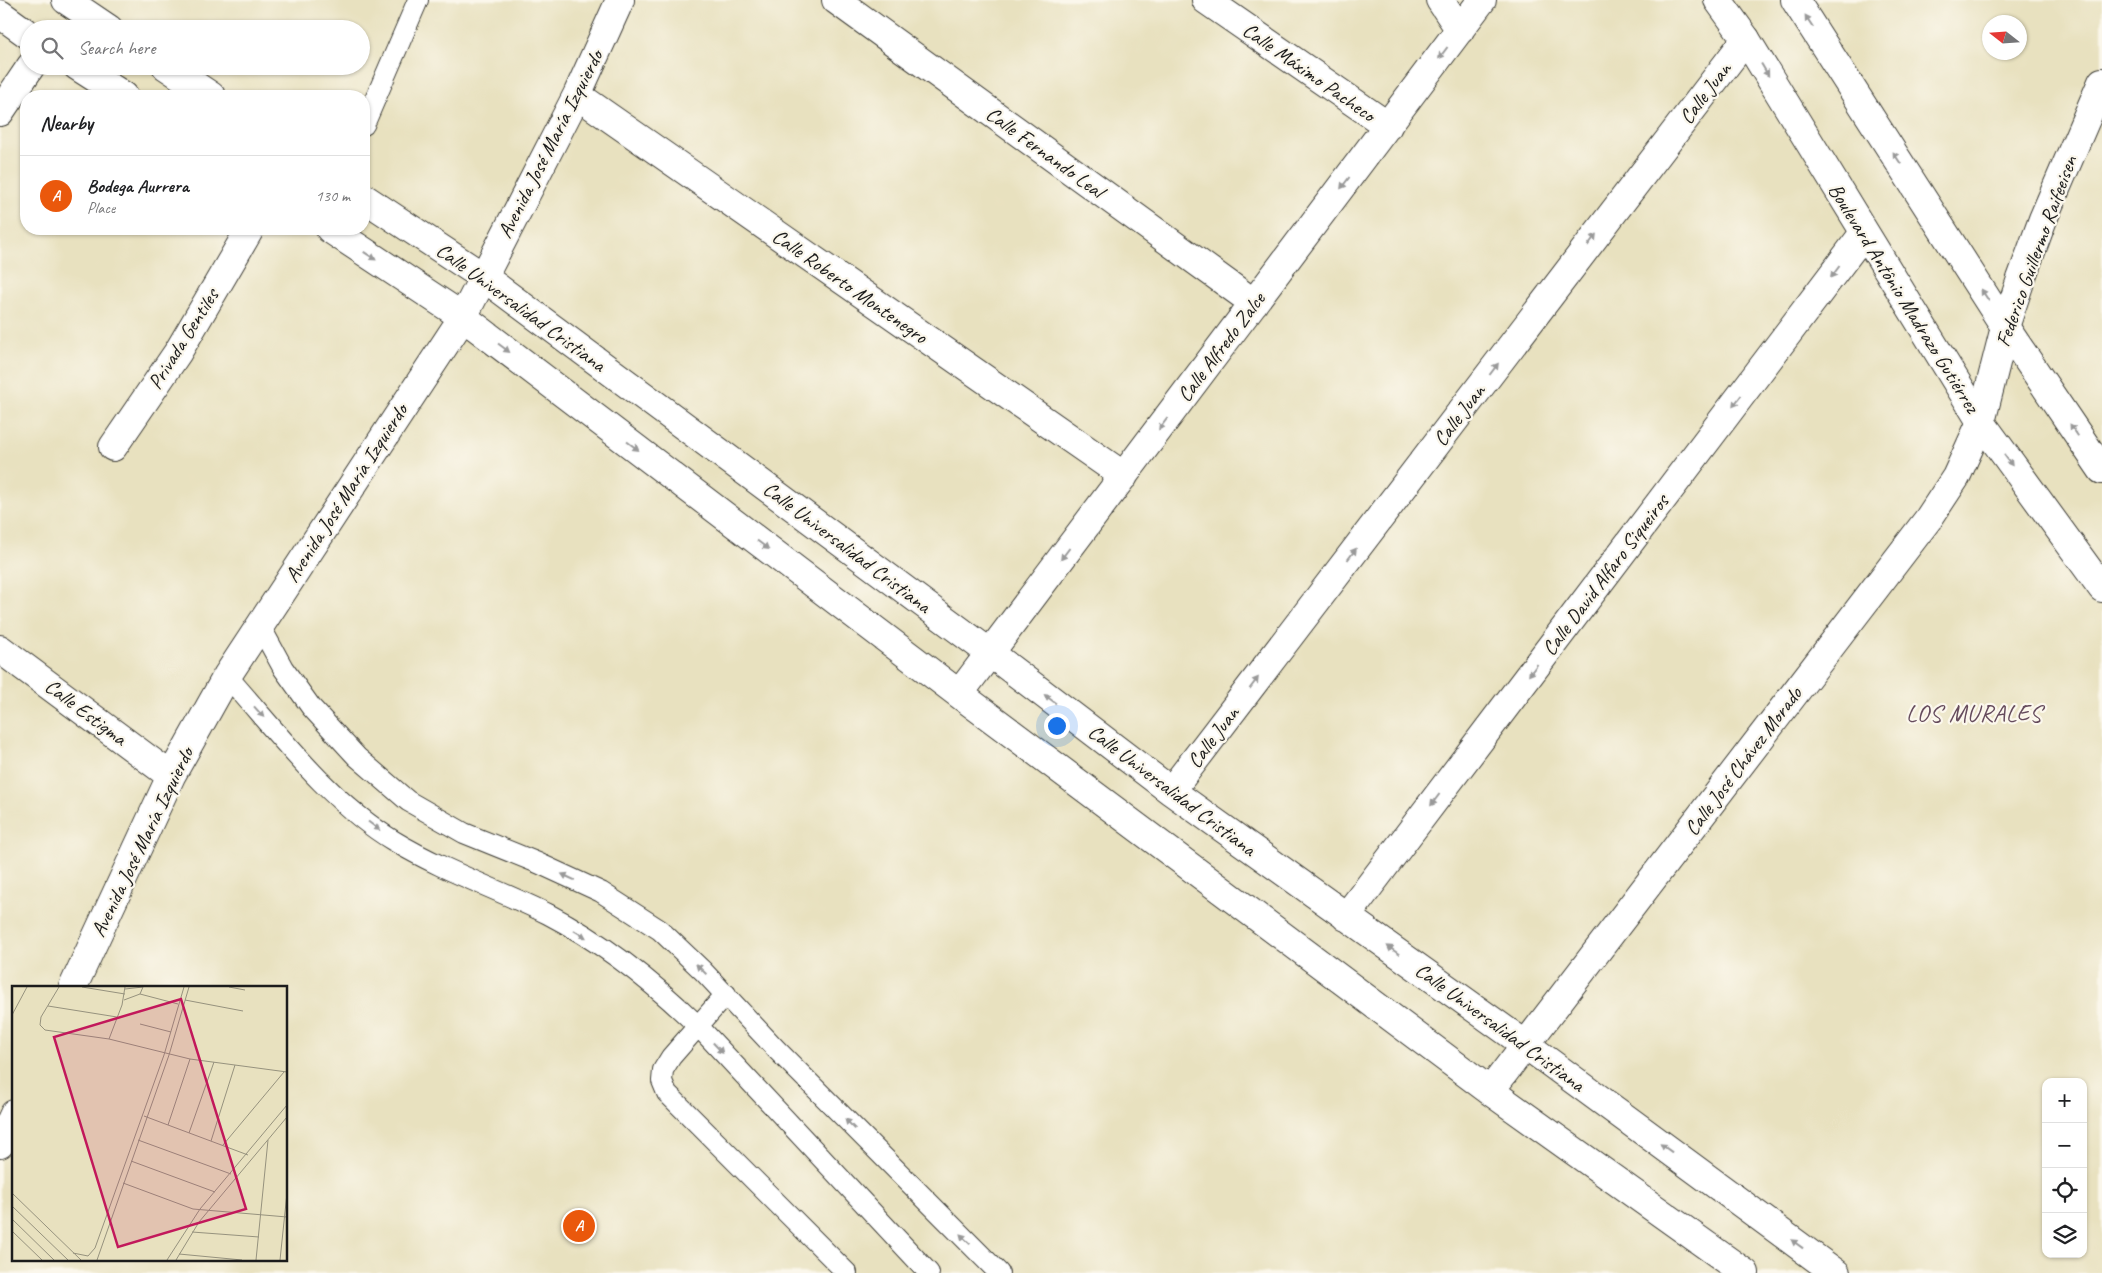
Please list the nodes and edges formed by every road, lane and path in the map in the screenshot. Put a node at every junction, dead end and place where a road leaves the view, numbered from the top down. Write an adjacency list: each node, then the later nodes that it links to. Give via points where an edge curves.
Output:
1 (66, 0): 11 (street)
2 (418, 0): 22 (lane)
3 (620, 0): 21 (street, Avenida José María Izquierdo)
4 (836, 0): 30 (street, Calle Fernando Leal)
5 (1206, 0): 24 (street, Calle Máximo Pacheco)
6 (1440, 0): 13 (street)
7 (1482, 0): 13 (street, Calle Alfredo Zalce)
8 (1718, 0): 14 (street, Boulevard Antônio Madrazo Gutiérrez)
9 (1795, 0): 32 (street, one-way to 9)
10 (0, 14): 12 (street)
11 (96, 20)
12 (20, 28)
13 (1460, 30): 24 (street, Calle Alfredo Zalce, one-way to 24)
14 (1746, 39): 26 (street, Boulevard Antônio Madrazo Gutiérrez, one-way to 26); 44 (street, Calle Juan, one-way to 14)
15 (25, 75): 23 (street)
16 (90, 75): 19 (street)
17 (180, 75): 20 (street)
18 (2102, 82): 32 (street, Federico Guillermo Raifeeisen, via 2043,219)
19 (114, 90)
20 (202, 90)
21 (577, 95): 29 (street, Avenida José María Izquierdo); 36 (street, Calle Roberto Montenegro)
22 (370, 111)
23 (0, 112)
24 (1388, 126): 30 (street, Calle Alfredo Zalce, one-way to 30)
25 (370, 202): 29 (street, Calle Universalidad Cristiana)
26 (1864, 233): 33 (street, Boulevard Antônio Madrazo Gutiérrez); 45 (street, Calle David Alfaro Siqueiros, one-way to 45)
27 (246, 235): 34 (street, Privada Gentiles, via 178,352)
28 (339, 235): 31 (street, Calle Universalidad Cristiana, one-way to 31)
29 (482, 276): 31 (street, Avenida José María Izquierdo); 40 (street, Calle Universalidad Cristiana)
30 (1254, 304): 36 (street, Calle Alfredo Zalce, one-way to 36)
31 (463, 317): 38 (street, Avenida José María Izquierdo); 42 (street, Calle Universalidad Cristiana, one-way to 42)
32 (2006, 327): 33 (street, Federico Guillermo Raifeeisen); 35 (street, one-way to 32)
33 (1981, 422): 37 (street, Boulevard Antônio Madrazo Gutiérrez, one-way to 37); 49 (street, Calle José Chávez Morado, via 1956,477 1929,518)
34 (113, 447)
35 (2102, 470)
36 (1124, 476): 40 (street, Calle Alfredo Zalce, one-way to 40)
37 (2102, 588)
38 (260, 624): 41 (street, Avenida José María Izquierdo); 47 (lane, one-way to 38, via 660,930 601,892 464,833 408,801 357,757 311,707 283,668)
39 (0, 649): 43 (street, Calle Estigma)
40 (990, 653): 42 (street, Calle Alfredo Zalce); 44 (street, Calle Universalidad Cristiana, one-way to 40)
41 (227, 676): 43 (street, Avenida José María Izquierdo); 48 (lane, one-way to 48, via 342,802 393,840 564,924 625,963 667,995)
42 (959, 694): 50 (street, Calle Universalidad Cristiana)
43 (171, 776): 46 (street, Avenida José María Izquierdo)
44 (1171, 791): 45 (street, Calle Universalidad Cristiana)
45 (1346, 917): 49 (street, Calle Universalidad Cristiana, one-way to 45)
46 (73, 986)
47 (726, 994): 48 (lane); 55 (lane, one-way to 47, via 776,1049)
48 (699, 1027): 53 (lane, via 663,1070 662,1081 667,1093); 54 (lane, one-way to 54)
49 (1526, 1045): 50 (street, Calle José Chávez Morado); 57 (street, Calle Universalidad Cristiana, one-way to 49)
50 (1490, 1091): 56 (street, Calle Universalidad Cristiana)
51 (12, 1118): 52 (street)
52 (0, 1144)
53 (847, 1273)
54 (929, 1273)
55 (999, 1273)
56 (1745, 1273)
57 (1836, 1273)

